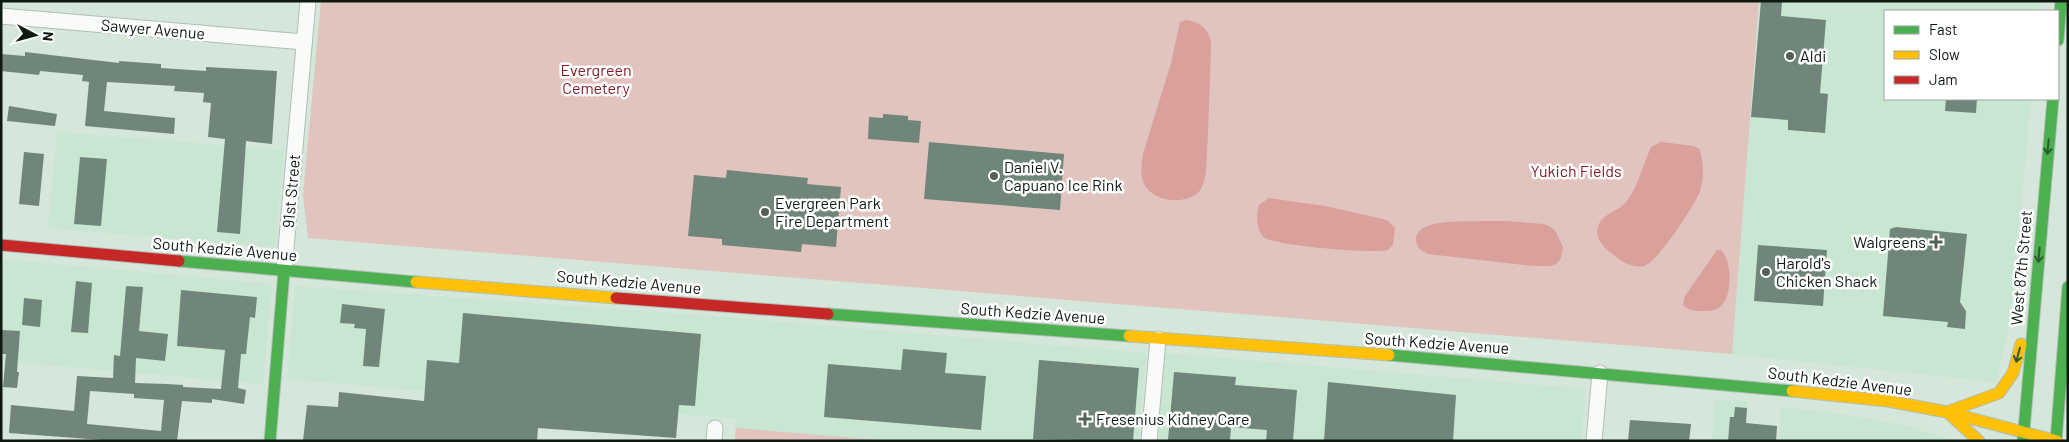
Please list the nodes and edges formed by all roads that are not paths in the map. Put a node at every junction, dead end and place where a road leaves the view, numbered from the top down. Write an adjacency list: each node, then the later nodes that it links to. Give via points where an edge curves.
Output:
1 (308, 1): 5 (street, 91st Street)
2 (2061, 1): 4 (main road)
3 (1, 16): 5 (street, Sawyer Avenue)
4 (2059, 27)
5 (304, 42): 8 (street, 91st Street)
6 (2053, 100): 10 (main road, West 87th Street, one-way to 10)
7 (1, 245): 8 (main road, South Kedzie Avenue)
8 (284, 271): 11 (main road, South Kedzie Avenue); 17 (main road, 91st Street)
9 (2068, 287): 12 (main road)
10 (2036, 291): 15 (main road, one-way to 15, via 2014,373 1999,392); 16 (main road, West 87th Street)
11 (1158, 339): 14 (main road, South Kedzie Avenue); 18 (street)
12 (2063, 350): 13 (main road); 21 (main road)
13 (2068, 371)
14 (1600, 373): 15 (main road, South Kedzie Avenue, via 1888,401); 19 (street)
15 (1947, 412): 16 (main road, South Kedzie Avenue); 20 (main road)
16 (2023, 436): 21 (main road, South Kedzie Avenue)
17 (270, 441)
18 (1149, 441)
19 (1594, 441)
20 (1979, 441)
21 (2056, 441)

